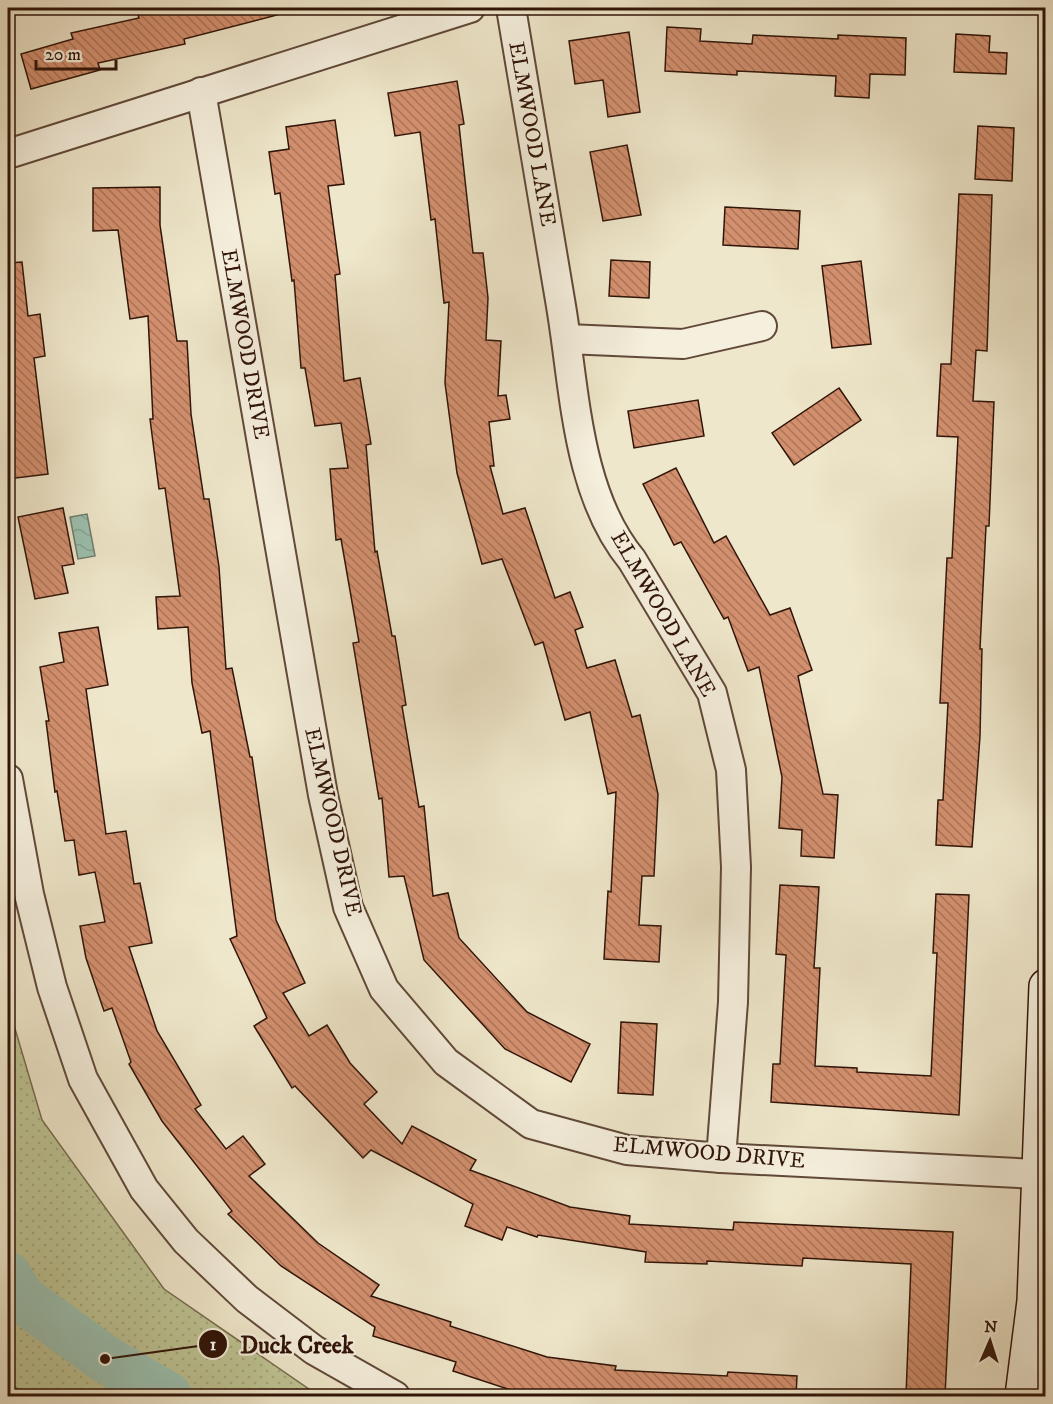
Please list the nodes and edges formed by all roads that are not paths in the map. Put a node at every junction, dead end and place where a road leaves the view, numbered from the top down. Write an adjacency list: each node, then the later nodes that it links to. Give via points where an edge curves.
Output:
1 (470, 8): 3 (street)
2 (511, 8): 6 (street, ELMWOOD LANE)
3 (201, 92): 4 (street); 9 (street, ELMWOOD DRIVE, via 323,795 348,907 384,989 446,1062 531,1124 627,1150)
4 (8, 154)
5 (762, 326): 6 (street, via 683,344)
6 (567, 339): 9 (street, ELMWOOD LANE, via 584,459 616,540 633,560 712,693 731,770 736,867 734,1002)
7 (8, 779): 11 (street, via 51,987 83,1079 144,1189 186,1241 247,1299 314,1350)
8 (1046, 986): 10 (street)
9 (721, 1158): 10 (street, ELMWOOD DRIVE)
10 (1037, 1174): 12 (street, via 1034,1301)
11 (396, 1396)
12 (1022, 1396)

